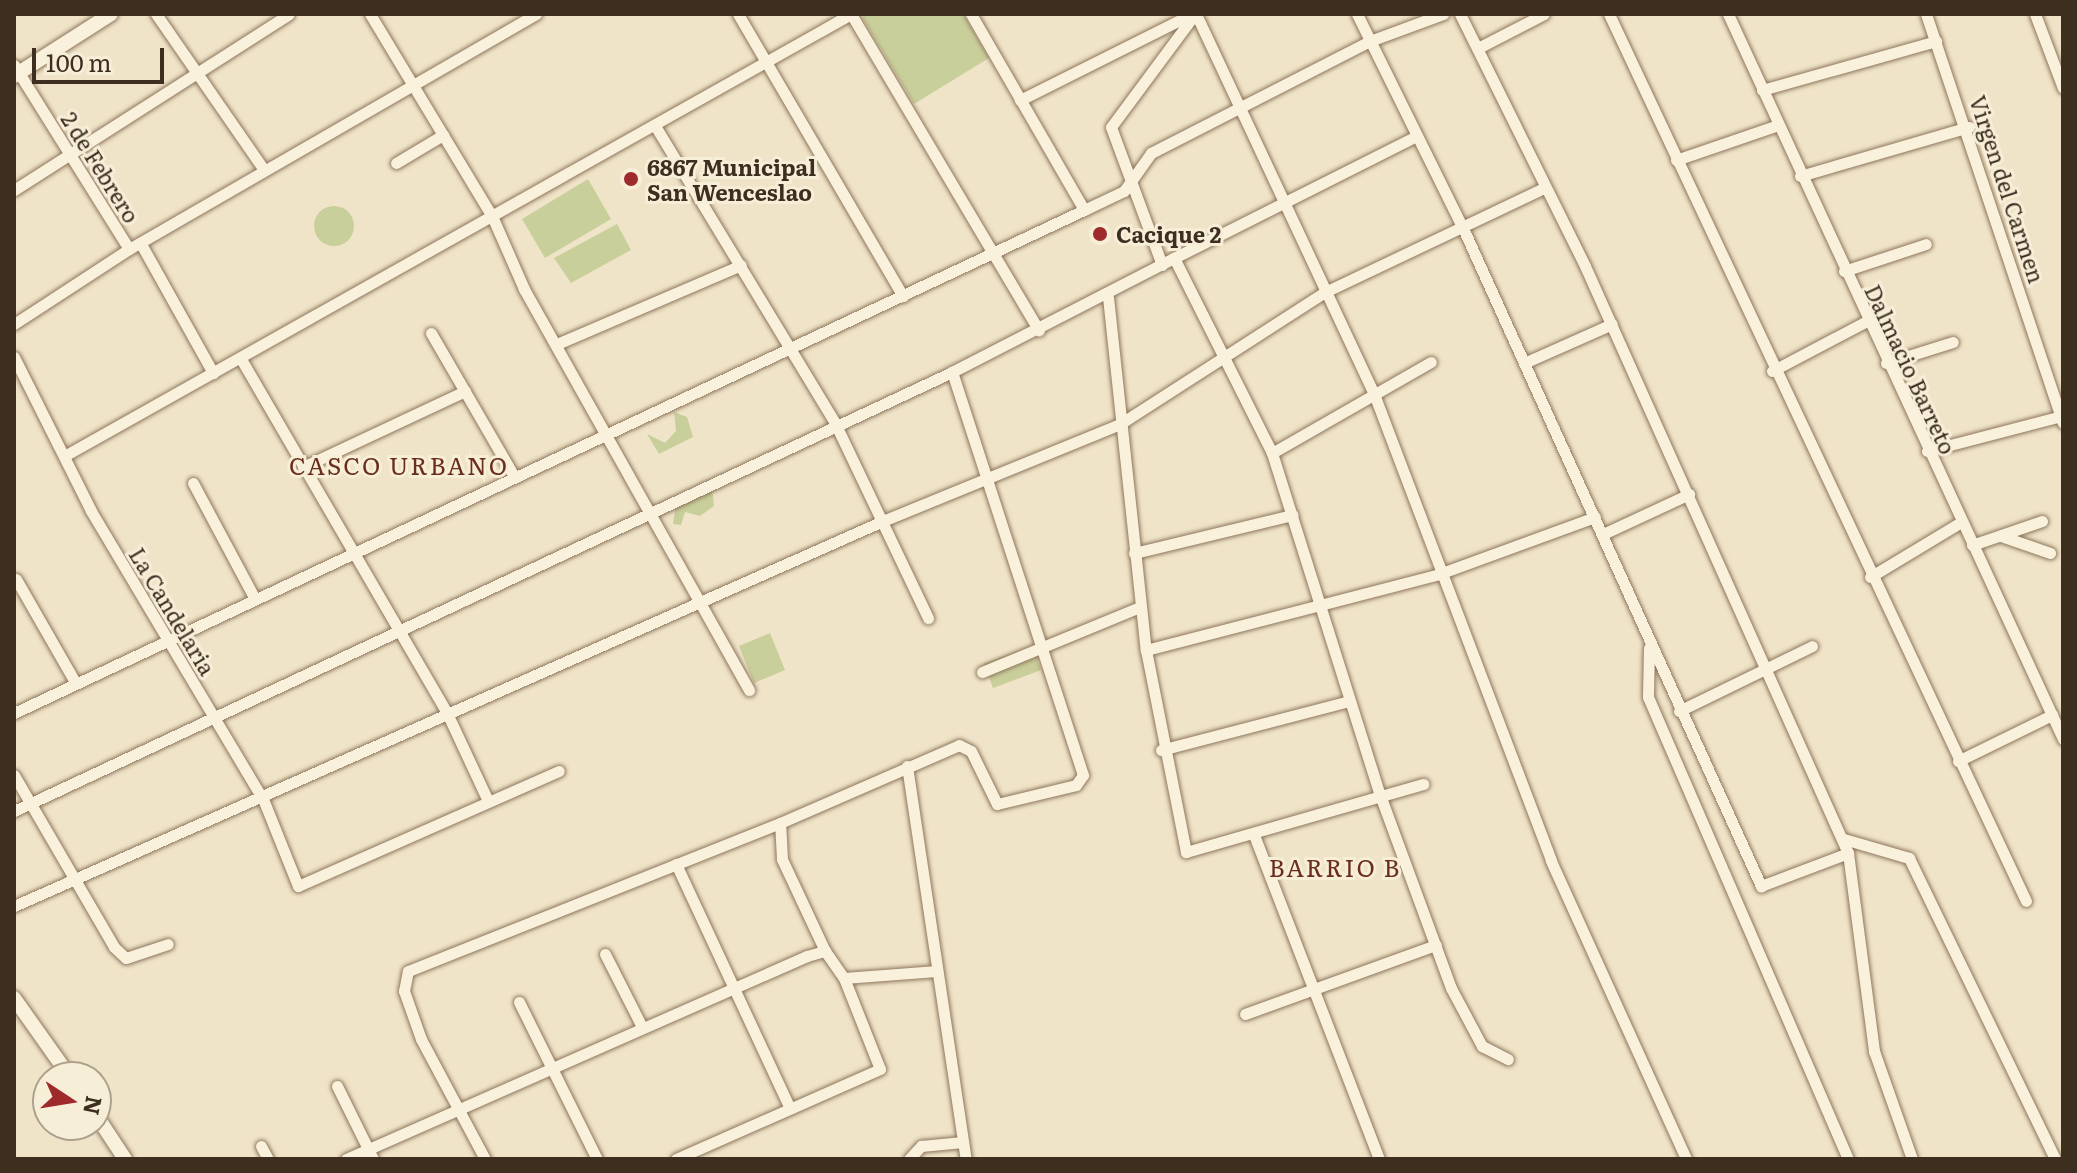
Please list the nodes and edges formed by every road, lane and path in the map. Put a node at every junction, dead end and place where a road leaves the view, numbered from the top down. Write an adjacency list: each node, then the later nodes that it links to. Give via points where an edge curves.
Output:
1 (111, 14): 21 (main road)
2 (156, 14): 22 (street)
3 (289, 14): 22 (street)
4 (370, 14): 23 (street)
5 (536, 14): 23 (street)
6 (738, 14): 20 (street)
7 (971, 14): 26 (street)
8 (1195, 14): 26 (street); 27 (street); 38 (street, via 1113,118)
9 (1357, 14): 17 (street)
10 (1443, 14): 17 (street)
11 (1460, 14): 19 (street)
12 (1544, 14): 19 (street)
13 (1609, 14): 34 (street)
14 (1728, 14): 25 (street, Dalmacio Barreto)
15 (1926, 14): 18 (street, Virgen del Carmen)
16 (2035, 14): 24 (street)
17 (1370, 41): 27 (street); 32 (street)
18 (1936, 41): 25 (street); 29 (street, Virgen del Carmen)
19 (1478, 48): 39 (street)
20 (767, 64): 30 (street); 47 (street, via 851,14); 53 (street)
21 (16, 71): 33 (street, 2 de Febrero)
22 (198, 72): 33 (street); 36 (street)
23 (414, 85): 31 (street); 36 (street)
24 (2063, 88)
25 (1762, 90): 28 (street, Dalmacio Barreto)
26 (1020, 100): 42 (street)
27 (1238, 109): 38 (street, via 1151,153); 41 (street)
28 (1778, 125): 34 (street); 37 (street, Dalmacio Barreto)
29 (1969, 127): 37 (street); 74 (street, Virgen del Carmen)
30 (657, 129): 43 (street); 49 (street)
31 (443, 135): 35 (street); 43 (street)
32 (1415, 137): 41 (street); 44 (street)
33 (71, 155): 40 (street); 46 (street, 2 de Febrero)
34 (1676, 160): 69 (street)
35 (396, 163)
36 (264, 170): 46 (street)
37 (1800, 176): 51 (street, Dalmacio Barreto)
38 (1130, 177): 42 (street, via 1124,191); 50 (street)
39 (1544, 188): 44 (street); 57 (street)
40 (14, 190)
41 (1283, 201): 48 (street); 52 (street)
42 (1084, 210): 47 (street)
43 (492, 216): 61 (street); 65 (street)
44 (1462, 226): 52 (street); 67 (street)
45 (1926, 244): 51 (street)
46 (135, 246): 56 (street); 71 (street, 2 de Febrero)
47 (996, 252): 53 (street); 58 (street)
48 (1174, 258): 50 (street); 63 (street)
49 (741, 265): 61 (street); 62 (street)
50 (1162, 265): 54 (street)
51 (1844, 271): 55 (street, Dalmacio Barreto)
52 (1325, 292): 63 (street); 73 (street)
53 (903, 296): 62 (street)
54 (1108, 297): 58 (street); 75 (street)
55 (1867, 321): 68 (street, Dalmacio Barreto); 69 (street)
56 (14, 324)
57 (1612, 324): 67 (street); 85 (street)
58 (1039, 330): 70 (street)
59 (431, 333): 72 (street)
60 (1953, 342): 68 (street)
61 (557, 344): 77 (street)
62 (795, 351): 76 (street); 77 (street)
63 (1223, 355): 75 (street); 79 (street)
64 (14, 357): 80 (street, La Candelaria)
65 (241, 359): 71 (street); 81 (street)
66 (1431, 362): 73 (street)
67 (1524, 363): 88 (street)
68 (1886, 363): 78 (street, Dalmacio Barreto)
69 (1772, 371): 99 (street)
70 (952, 372): 76 (street); 83 (street)
71 (213, 373): 80 (street)
72 (465, 391): 81 (street); 82 (street)
73 (1374, 394): 79 (street); 98 (street)
74 (2062, 419): 78 (street)
75 (1120, 424): 83 (street); 95 (street)
76 (836, 425): 86 (street); 89 (street)
77 (608, 436): 82 (street); 86 (street)
78 (1927, 451): 91 (street, Dalmacio Barreto)
79 (1272, 453): 87 (street)
80 (66, 455): 107 (street, La Candelaria)
81 (303, 467): 97 (street)
82 (514, 476): 97 (street)
83 (989, 481): 89 (street); 109 (street)
84 (193, 483): 101 (street)
85 (1689, 494): 92 (street); 112 (street)
86 (653, 511): 102 (street); 106 (street)
87 (1292, 515): 95 (street); 103 (street)
88 (1595, 517): 92 (street); 98 (street)
89 (885, 520): 102 (street); 105 (street)
90 (2042, 521): 93 (street)
91 (1961, 522): 94 (street, Dalmacio Barreto); 99 (street)
92 (1603, 534): 110 (street)
93 (2000, 536): 94 (street); 96 (street)
94 (1972, 545): 121 (street, Dalmacio Barreto)
95 (1134, 553): 104 (street)
96 (2050, 553)
97 (355, 555): 101 (street); 106 (street)
98 (1439, 574): 103 (street); 173 (street, via 1551,861)
99 (1870, 577): 124 (street)
100 (16, 579): 114 (street)
101 (255, 599): 107 (street)
102 (702, 600): 115 (street); 119 (street)
103 (1319, 606): 111 (street); 116 (street)
104 (1140, 607): 109 (street); 111 (street)
105 (928, 618)
106 (398, 629): 119 (street); 120 (street)
107 (165, 638): 114 (street); 120 (street, La Candelaria)
108 (1812, 646): 112 (street)
109 (1044, 648): 113 (street); 125 (street, via 1084,771 1076,785 1003,805 991,798 966,747)
110 (1649, 648): 117 (street); 174 (street, via 1648,697)
111 (1146, 650): 123 (street)
112 (1769, 669): 117 (street); 136 (street)
113 (982, 672)
114 (75, 682): 118 (street)
115 (749, 690)
116 (1349, 701): 123 (street); 129 (street)
117 (1679, 711): 137 (street, via 1761,886)
118 (14, 713)
119 (447, 713): 130 (street); 131 (street)
120 (211, 714): 130 (street, La Candelaria); 132 (street)
121 (2052, 715): 122 (street, Dalmacio Barreto); 124 (street)
122 (2063, 739)
123 (1161, 750): 135 (street, via 1186,852)
124 (1958, 761): 140 (street)
125 (907, 766): 134 (street); 146 (street)
126 (559, 771): 131 (street)
127 (14, 775): 132 (street)
128 (1423, 784): 129 (street)
129 (1380, 795): 135 (street); 143 (street)
130 (263, 799): 131 (street, La Candelaria, via 298,886); 139 (street)
131 (488, 801)
132 (29, 803): 133 (street); 139 (street)
133 (14, 811)
134 (780, 823): 138 (street); 144 (street, via 782,859)
135 (1254, 835): 149 (street)
136 (1844, 839): 137 (street); 176 (street, via 1909,858)
137 (1848, 853): 175 (street, via 1874,1051)
138 (676, 864): 148 (street); 159 (street, via 408,971 404,991 421,1039)
139 (70, 882): 141 (street); 142 (street, via 126,958)
140 (2026, 901)
141 (14, 906)
142 (168, 944)
143 (1436, 945): 149 (street); 154 (street, via 1476,1037 1488,1053)
144 (825, 951): 147 (street); 148 (street)
145 (605, 954): 153 (street)
146 (937, 971): 147 (street); 161 (street)
147 (844, 978): 158 (street, via 880,1069)
148 (736, 985): 153 (street); 158 (street)
149 (1313, 988): 152 (street); 172 (street)
150 (14, 998): 155 (main road)
151 (519, 1002): 156 (street)
152 (1245, 1014)
153 (642, 1027): 156 (street)
154 (1508, 1059)
155 (59, 1061)
156 (554, 1067): 159 (street); 168 (street)
157 (337, 1086): 163 (street)
158 (790, 1108): 169 (street)
159 (462, 1110): 163 (street); 167 (street)
160 (112, 1139): 164 (main road)
161 (963, 1142): 170 (street, via 921,1146); 171 (street)
162 (261, 1146): 165 (street)
163 (371, 1154): 166 (street)
164 (125, 1159)
165 (268, 1159)
166 (346, 1159)
167 (485, 1159)
168 (597, 1159)
169 (676, 1159)
170 (909, 1159)
171 (966, 1159)
172 (1379, 1159)
173 (1686, 1159)
174 (1848, 1159)
175 (1912, 1159)
176 (2055, 1159)

